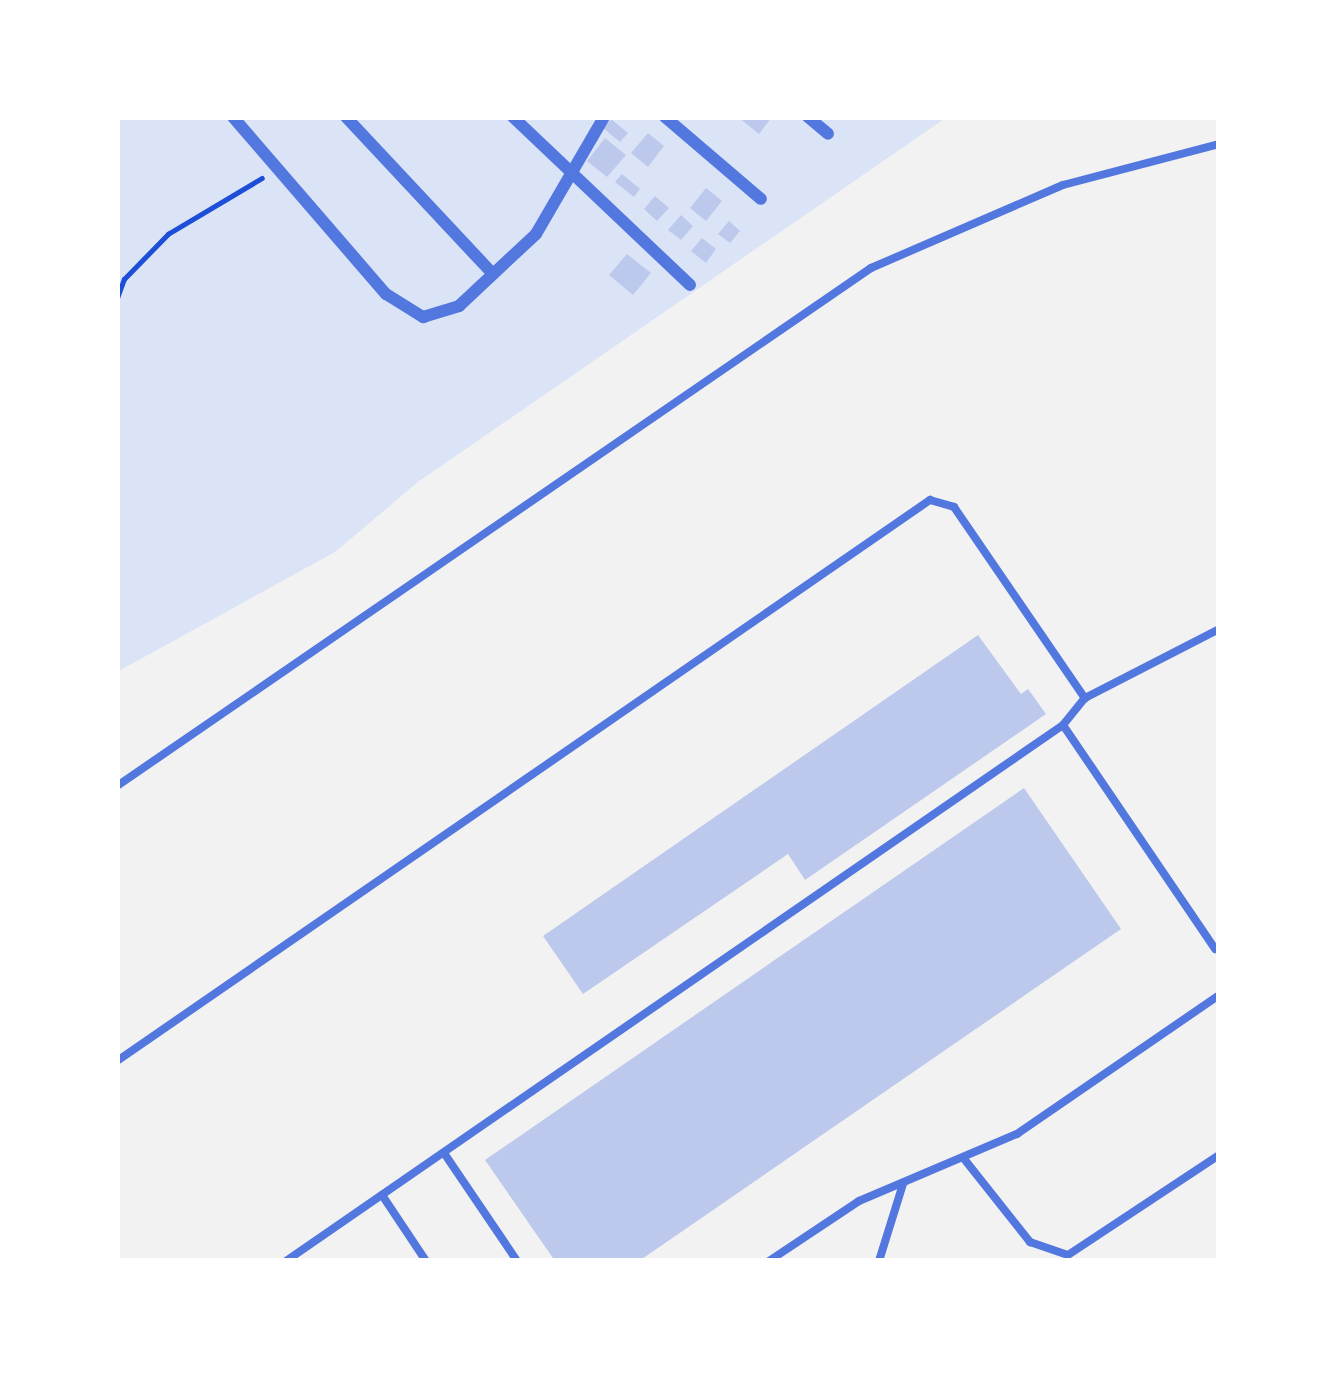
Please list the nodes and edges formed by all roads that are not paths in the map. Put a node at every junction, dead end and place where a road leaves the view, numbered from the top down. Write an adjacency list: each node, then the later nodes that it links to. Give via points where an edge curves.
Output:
1 (233, 117): 11 (street, via 411,315 459,306)
2 (346, 117): 11 (street)
3 (513, 117): 9 (street)
4 (604, 117): 9 (street)
5 (665, 117): 10 (street)
6 (808, 117): 7 (street)
7 (828, 134)
8 (1219, 144): 16 (lane, via 1063,185 872,268)
9 (569, 172): 11 (street, via 536,233); 12 (street)
10 (760, 199)
11 (493, 274)
12 (690, 285)
13 (1219, 629): 14 (lane)
14 (1084, 698): 15 (lane); 19 (lane, via 954,507 930,500)
15 (1063, 724): 17 (lane); 20 (lane)
16 (117, 786)
17 (1217, 950)
18 (1219, 994): 22 (lane, via 1017,1134)
19 (117, 1061)
20 (444, 1153): 24 (lane); 27 (lane)
21 (1219, 1156): 22 (lane, via 1068,1255 1030,1242)
22 (965, 1160): 23 (lane)
23 (903, 1184): 28 (lane, via 825,1221); 29 (lane)
24 (382, 1195): 25 (lane); 26 (lane)
25 (286, 1261)
26 (426, 1261)
27 (517, 1261)
28 (769, 1261)
29 (879, 1261)

